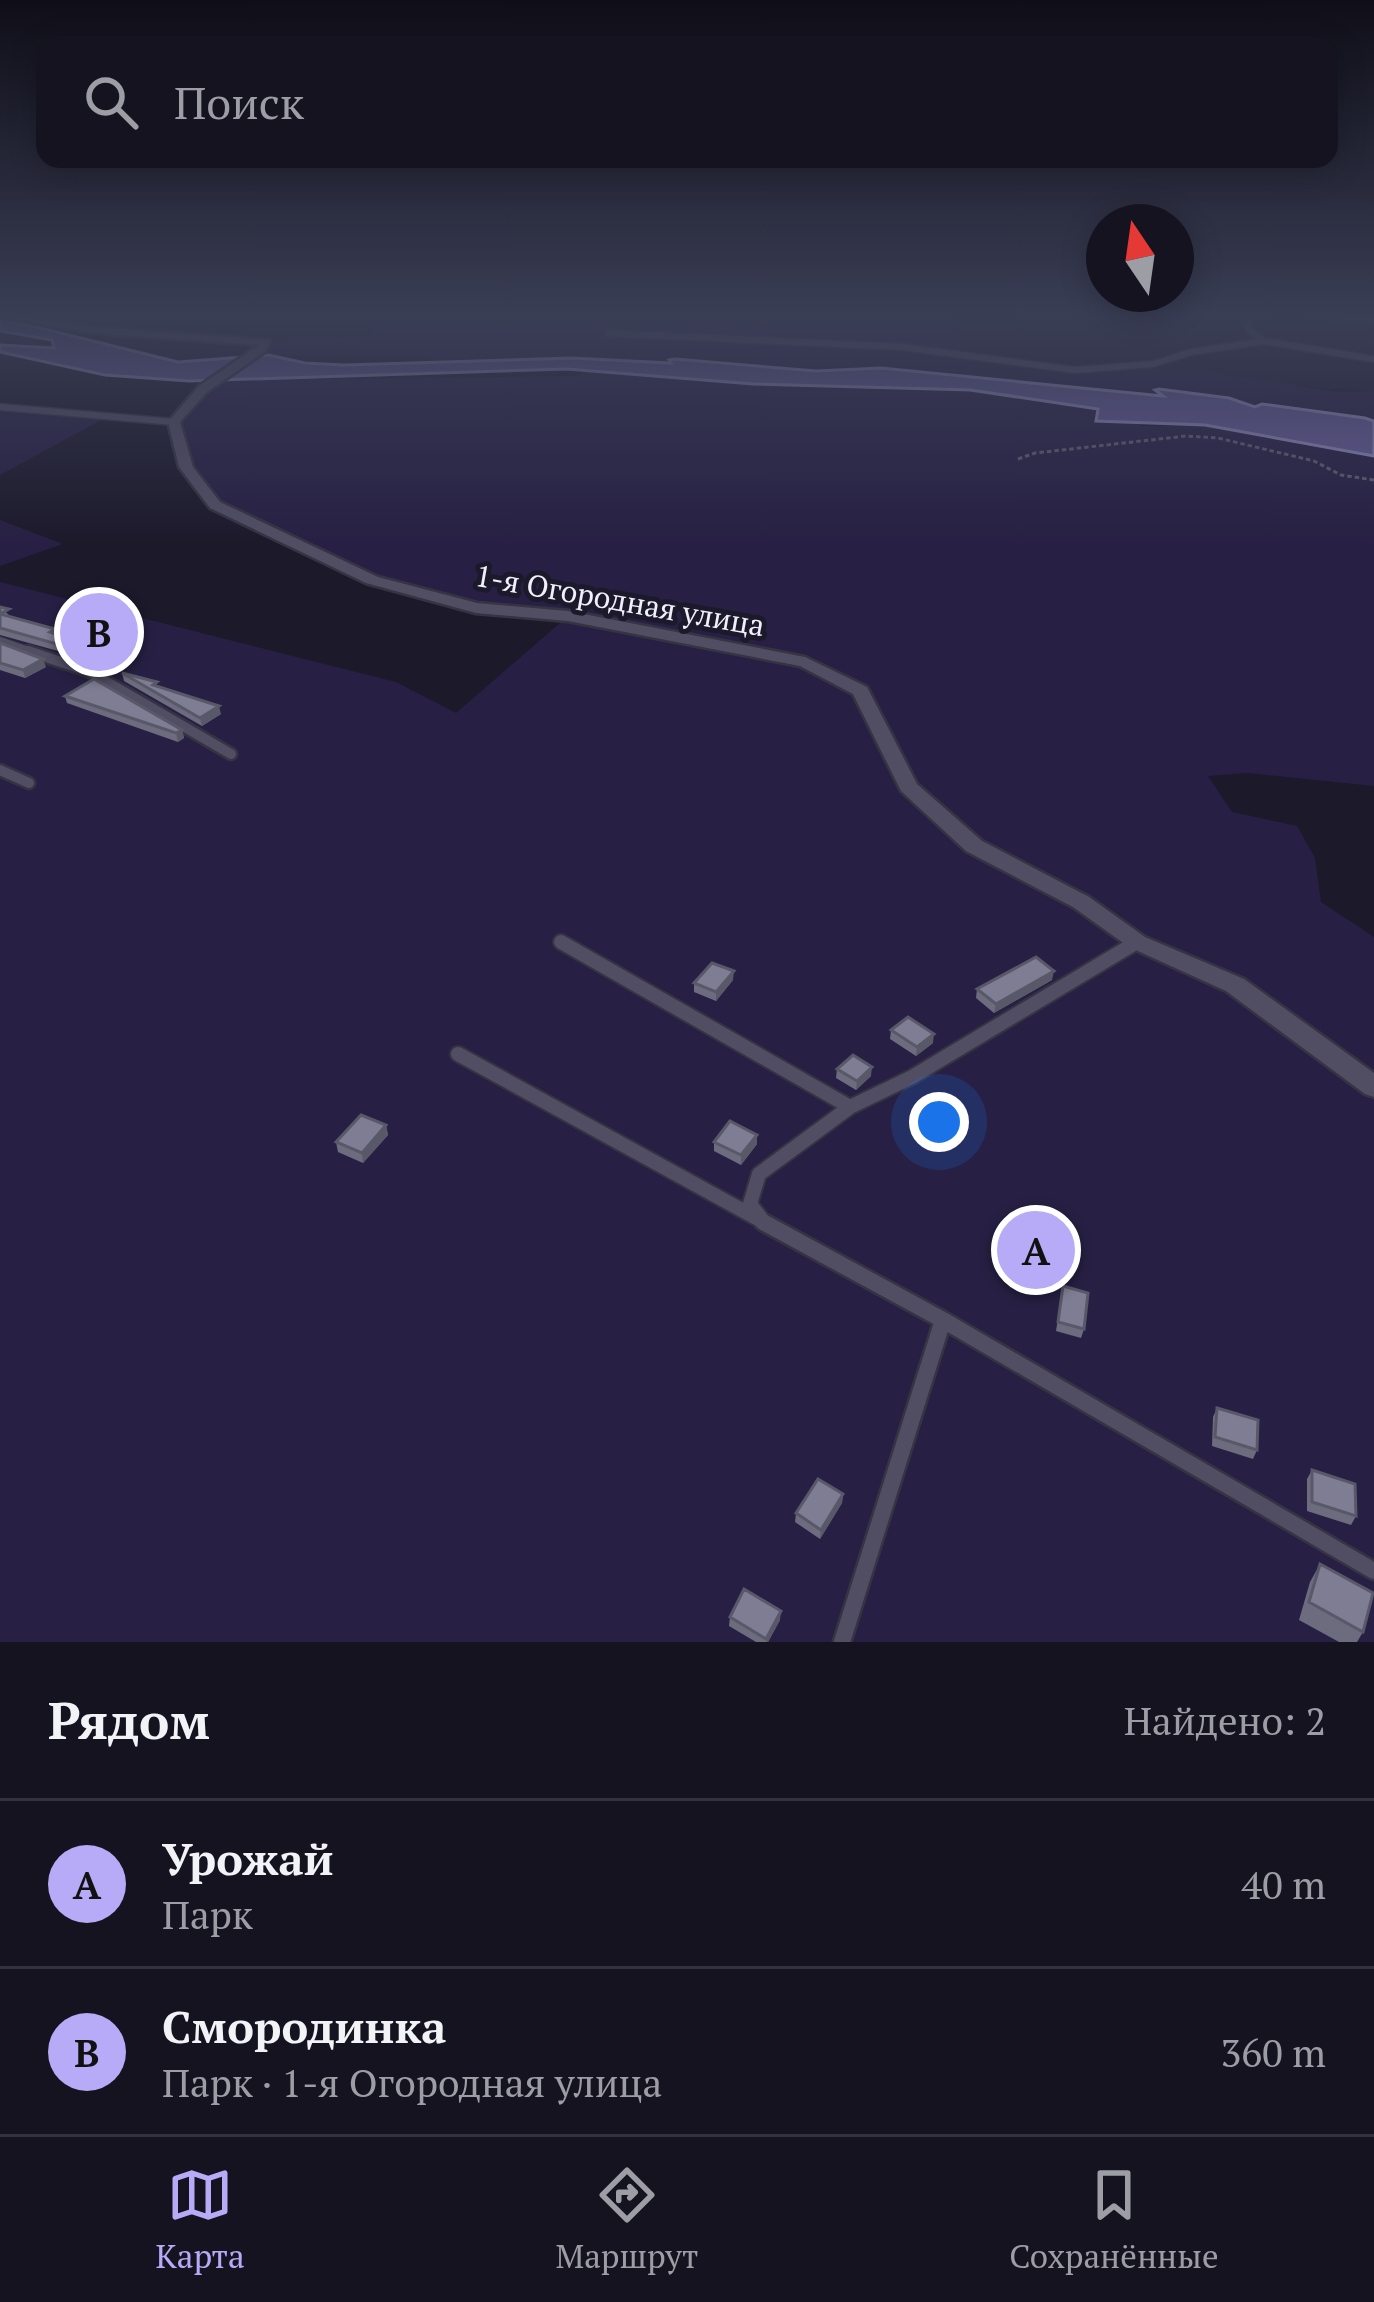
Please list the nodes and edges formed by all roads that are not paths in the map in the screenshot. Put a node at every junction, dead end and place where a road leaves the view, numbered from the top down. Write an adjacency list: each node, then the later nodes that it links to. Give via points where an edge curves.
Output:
1 (201, 391): 3 (street)
2 (0, 407): 3 (lane)
3 (174, 422): 8 (street, 1-я Огородная улица, via 186,467 215,505 372,580 476,608 568,616 805,662 861,691 908,788 974,846)
4 (0, 641): 5 (lane, via 88,671)
5 (231, 754)
6 (0, 770): 7 (lane)
7 (29, 783)
8 (1137, 941): 11 (street, 1-я Огородная улица, via 1235,985); 12 (lane)
9 (561, 942): 12 (lane)
10 (458, 1054): 13 (lane)
11 (1374, 1087)
12 (850, 1107): 13 (lane, via 759,1174 749,1204)
13 (767, 1226): 14 (lane)
14 (943, 1320): 15 (lane); 16 (lane)
15 (1374, 1571)
16 (842, 1642)

